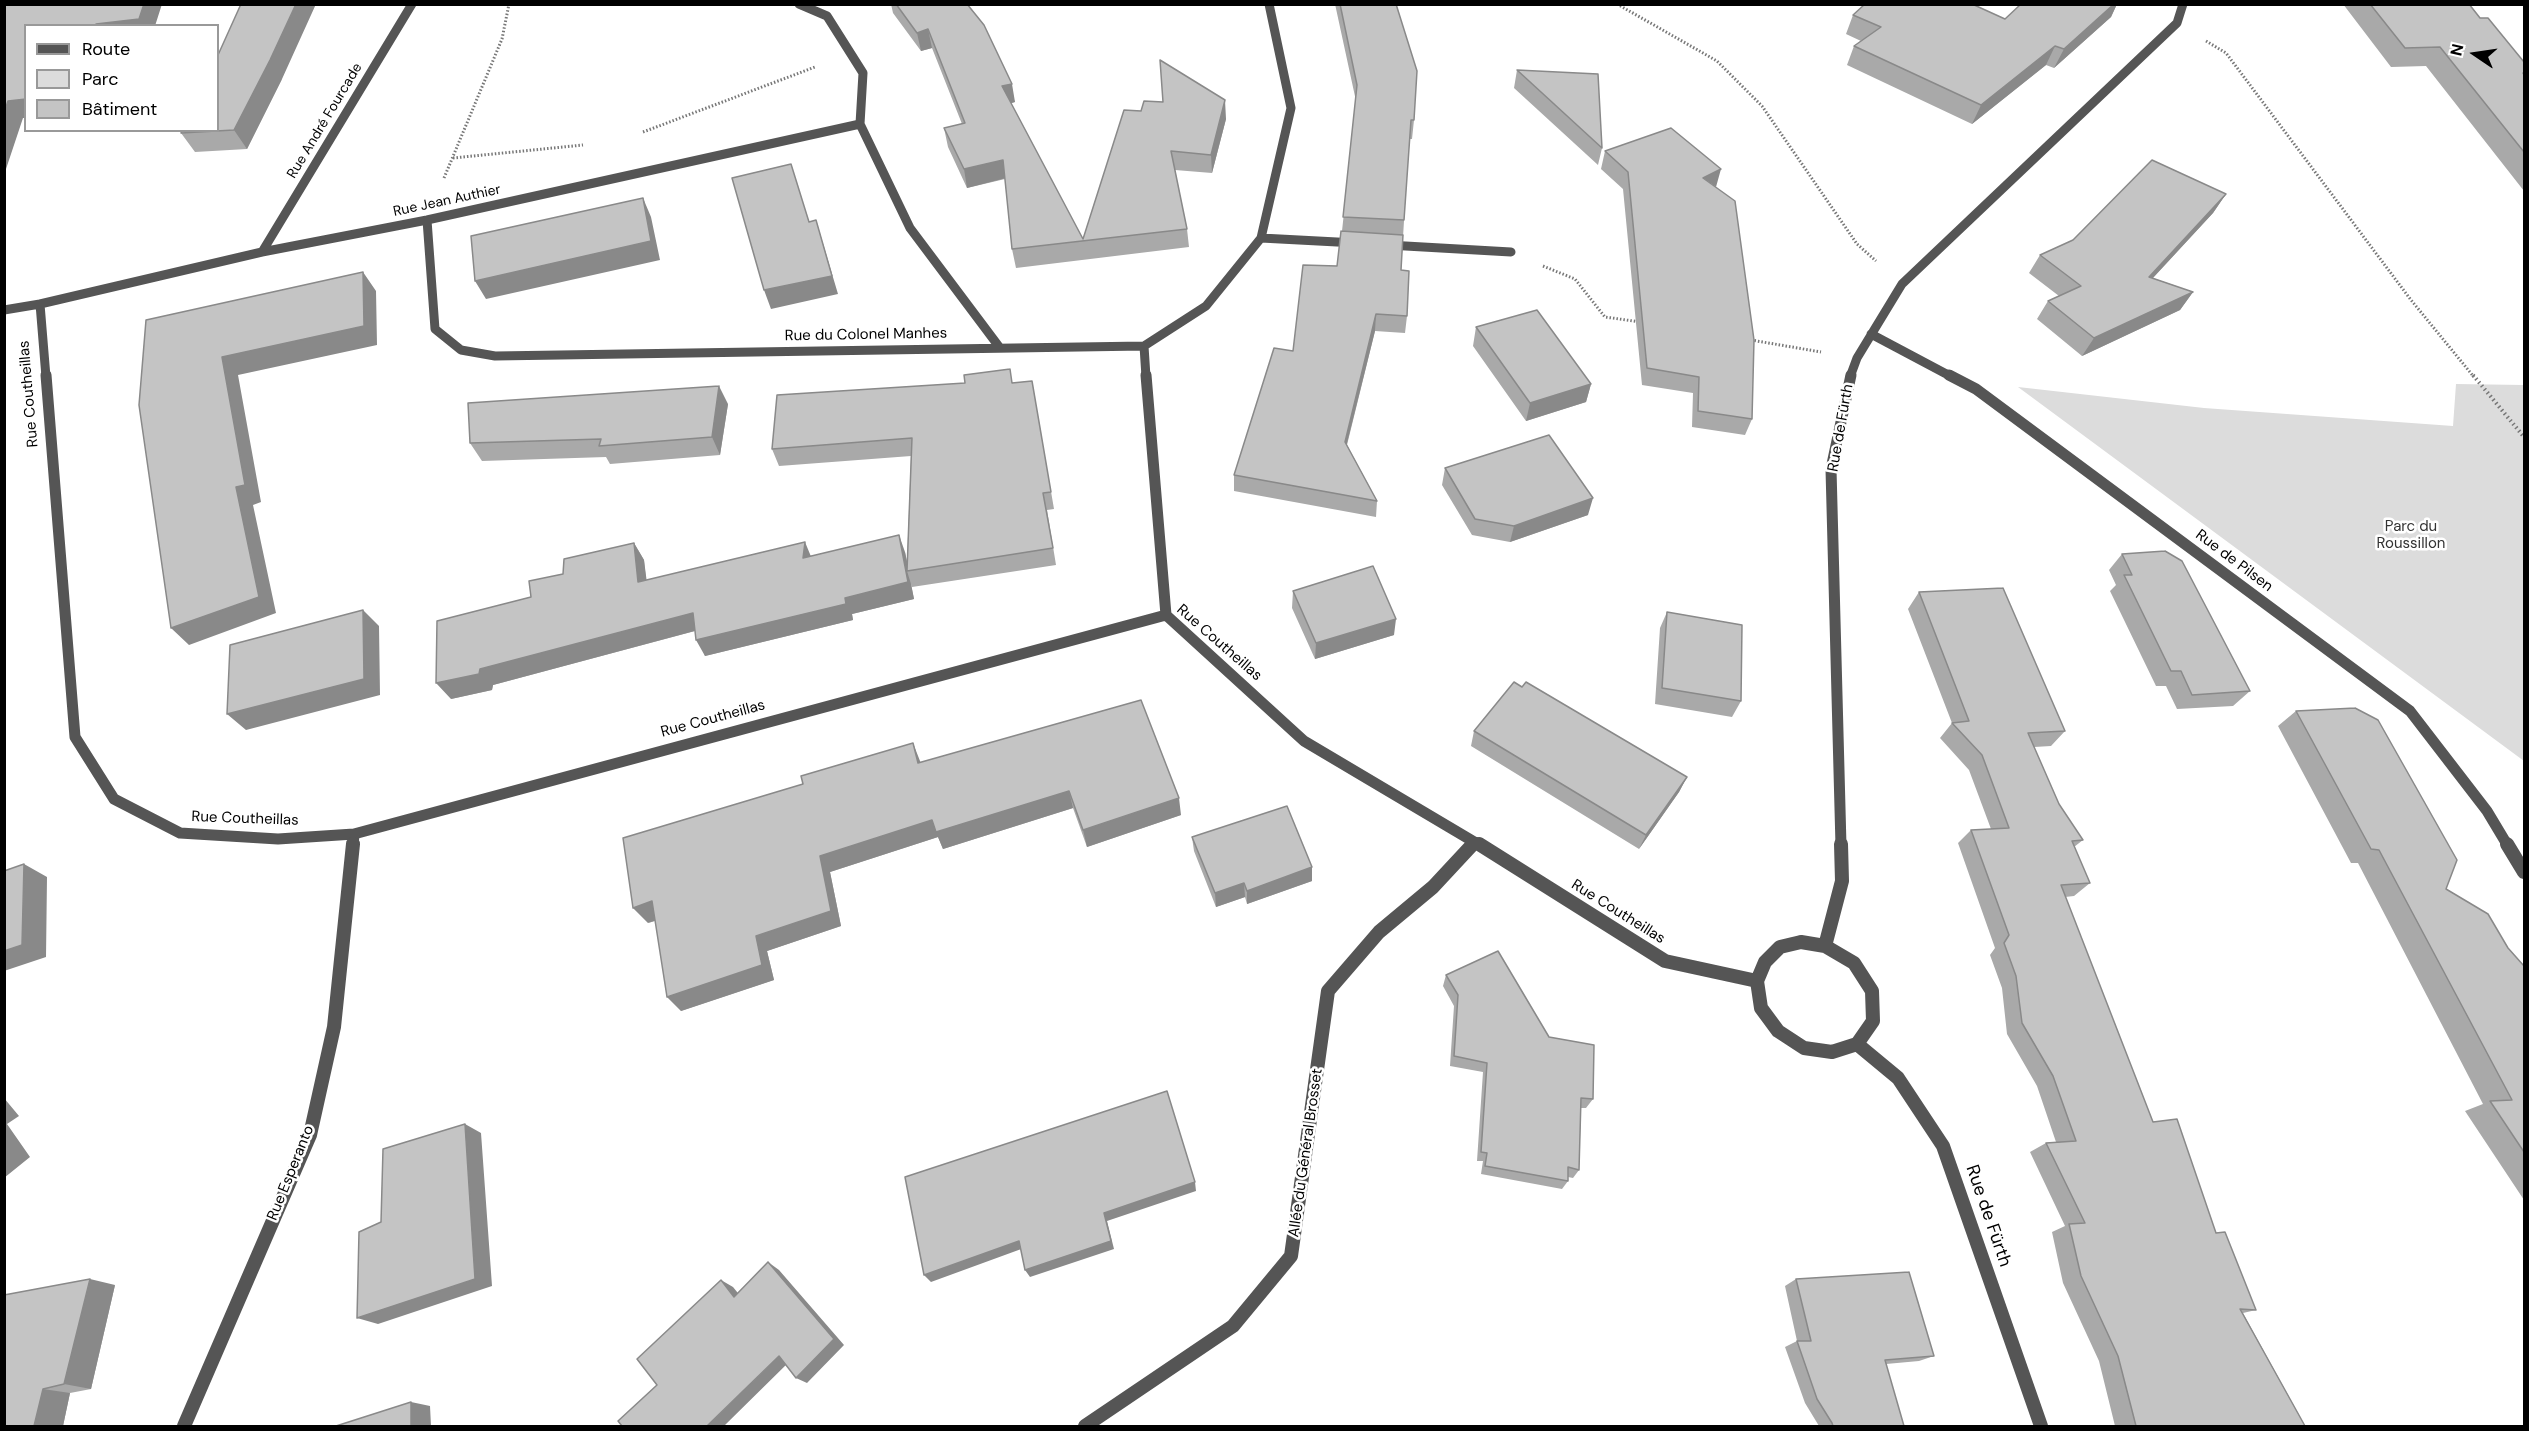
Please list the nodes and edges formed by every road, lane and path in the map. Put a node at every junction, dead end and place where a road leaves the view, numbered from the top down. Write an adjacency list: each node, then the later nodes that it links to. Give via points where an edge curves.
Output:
1 (412, 4): 17 (street, Rue André Fourcade)
2 (509, 4): 12 (path, via 502,39)
3 (799, 4): 8 (street, via 827,16)
4 (1269, 4): 14 (street, via 1292,108)
5 (1617, 4): 19 (path, via 1717,62 1732,76 1762,106 1857,244)
6 (2183, 4): 7 (street, Rue de Fürth)
7 (2177, 23): 19 (street, Rue de Fürth); 28 (path, via 2226,53 2411,300)
8 (851, 54): 9 (street, via 863,73); 10 (path)
9 (860, 124): 13 (street, Rue Jean Authier); 26 (street, via 910,228)
10 (640, 133)
11 (592, 144): 12 (path)
12 (453, 158): 13 (path)
13 (427, 220): 17 (street, Rue Jean Authier); 26 (street, Rue du Colonel Manhes, via 435,328 461,350 495,356)
14 (1261, 238): 15 (street); 25 (street, via 1206,306)
15 (1368, 244)
16 (1380, 245): 18 (street)
17 (262, 252): 20 (street, Rue Jean Authier)
18 (1511, 252): 22 (path, via 1575,279 1605,316)
19 (1902, 284): 23 (street, Rue de Fürth)
20 (40, 304): 21 (street); 30 (street, Rue Coutheillas, via 75,737 114,799 180,833 278,839)
21 (4, 310)
22 (1651, 324)
23 (1871, 334): 27 (street, Rue de Fürth); 32 (street, Rue de Pilsen, via 1976,389 2410,711 2487,811)
24 (1743, 339): 27 (path)
25 (1144, 346): 26 (street, Rue du Colonel Manhes); 29 (street)
26 (1000, 348)
27 (1857, 358): 33 (street, Rue de Fürth, via 1846,389 1831,470 1842,881)
28 (2524, 436)
29 (1166, 615): 30 (street, Rue Coutheillas); 31 (street, Rue Coutheillas, via 1305,741)
30 (354, 834): 36 (street, Rue Esperanto, via 334,1027 310,1135)
31 (1475, 842): 34 (street, Rue Coutheillas, via 1665,961); 37 (street, Allée du Général Brosset, via 1433,887 1379,932 1328,991 1292,1256 1233,1326)
32 (2524, 872)
33 (1825, 946): 34 (street, via 1801,942 1780,947 1764,962); 35 (street, via 1854,963 1872,991 1873,1021)
34 (1757, 981): 35 (street, via 1761,1008 1778,1031 1804,1048 1833,1052)
35 (1857, 1044): 38 (street, Rue de Fürth, via 1898,1078 1943,1146)
36 (184, 1426)
37 (1085, 1426)
38 (2041, 1426)

